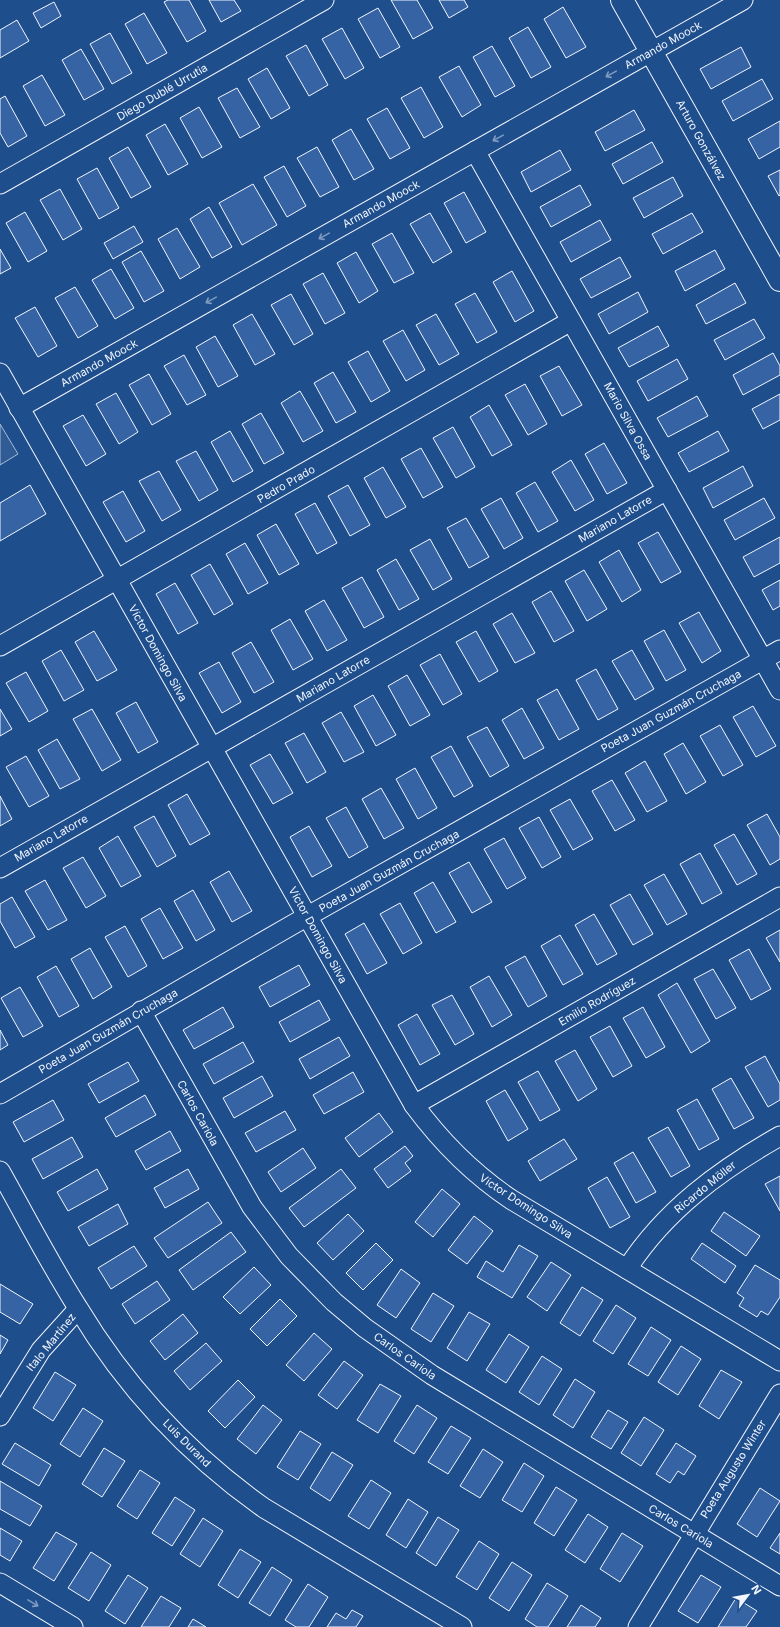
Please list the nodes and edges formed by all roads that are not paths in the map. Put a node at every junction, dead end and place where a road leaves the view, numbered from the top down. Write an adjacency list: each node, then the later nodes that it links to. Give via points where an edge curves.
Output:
1 (324, 0): 6 (street, Diego Dublé Urrutia)
2 (622, 0): 4 (street, Arturo Gonzálvez)
3 (743, 0): 4 (street, Armando Moock)
4 (651, 52): 5 (street, Armando Moock, one-way to 5); 7 (street, Arturo Gonzálvez)
5 (475, 151): 8 (street, Mario Silva Ossa); 10 (street, Armando Moock, one-way to 10)
6 (0, 184)
7 (780, 280)
8 (571, 321): 11 (street, Mario Silva Ossa); 12 (street, Pedro Prado)
9 (0, 373): 10 (street, Víctor Domingo Silva)
10 (19, 408): 12 (street, Víctor Domingo Silva)
11 (667, 490): 15 (street, Mario Silva Ossa); 17 (street, Mariano Latorre)
12 (117, 580): 13 (street, Pedro Prado); 17 (street, Víctor Domingo Silva)
13 (0, 646)
14 (780, 650): 15 (street, Poeta Juan Guzmán Cruchaga)
15 (763, 660): 16 (street, Mario Silva Ossa); 20 (street, Poeta Juan Guzmán Cruchaga)
16 (780, 690)
17 (212, 748): 18 (street, Mariano Latorre); 20 (street, Víctor Domingo Silva)
18 (0, 868)
19 (780, 897): 23 (street, Emilio Rodríguez)
20 (307, 917): 21 (street, Poeta Juan Guzmán Cruchaga); 23 (street, Víctor Domingo Silva)
21 (141, 1011): 22 (street, Poeta Juan Guzmán Cruchaga); 31 (street, Carlos Cariola, via 252,1207 289,1256 334,1302 370,1333 432,1375)
22 (0, 1094)
23 (414, 1105): 26 (street, Víctor Domingo Silva, via 452,1151 491,1186)
24 (780, 1136): 26 (street, Ricardo Möller, via 740,1158 689,1197 650,1238)
25 (0, 1172): 27 (street, Luis Durand)
26 (627, 1269): 28 (street, Víctor Domingo Silva)
27 (78, 1309): 30 (street, Italo Martínez, via 41,1350); 35 (street, Luis Durand, via 111,1357 154,1410 219,1474 264,1508)
28 (780, 1361)
29 (780, 1394): 31 (street, Poeta Augusto Winter)
30 (0, 1416)
31 (693, 1534): 33 (street, Carlos Cariola); 36 (street, Poeta Augusto Winter)
32 (0, 1583): 34 (street, one-way to 34)
33 (780, 1586)
34 (74, 1627)
35 (462, 1627)
36 (638, 1627)

